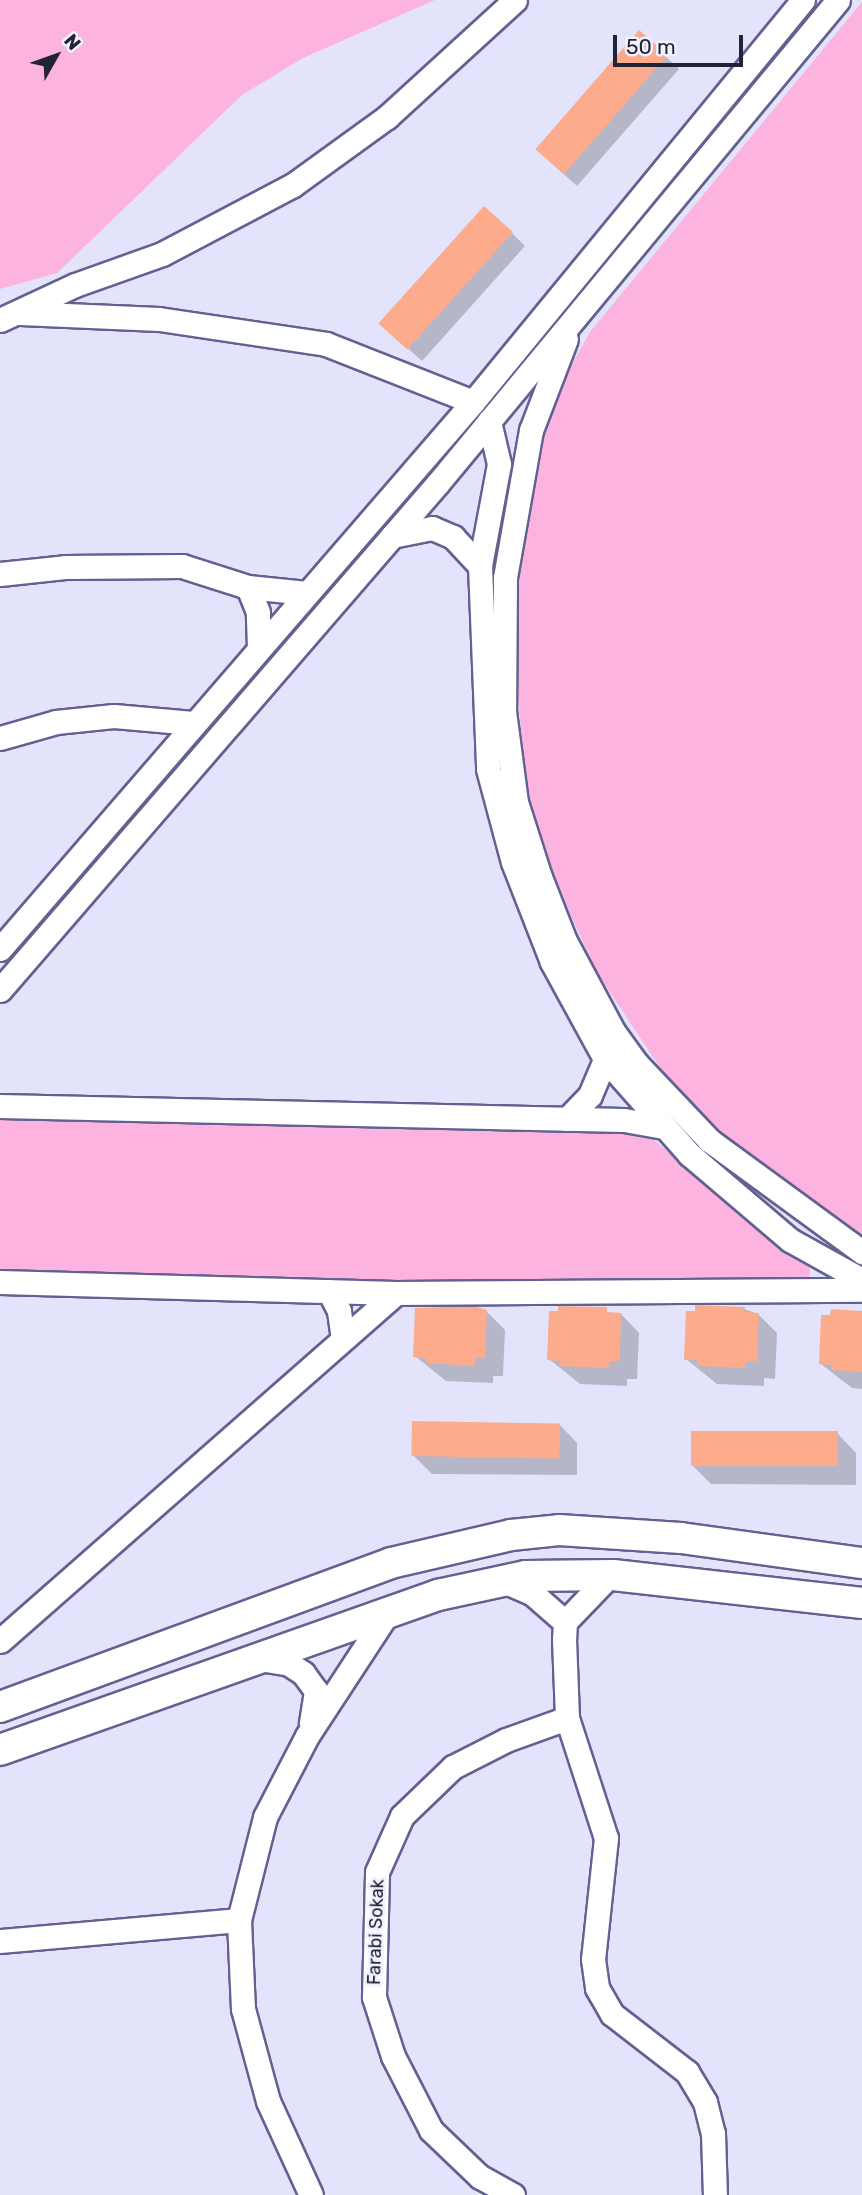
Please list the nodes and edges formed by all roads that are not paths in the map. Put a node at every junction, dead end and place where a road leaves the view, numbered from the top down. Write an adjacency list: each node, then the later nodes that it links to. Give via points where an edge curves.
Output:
1 (515, 0): 4 (street, via 387,117 293,185 162,254)
2 (803, 0): 6 (street)
3 (838, 0): 5 (street)
4 (4, 315): 6 (street, via 159,319 326,344)
5 (573, 320): 7 (street); 22 (street, via 531,430 505,578 504,711 516,802 565,941 613,1031 637,1064 709,1140)
6 (472, 402): 12 (street)
7 (489, 421): 8 (street); 9 (street, via 499,464)
8 (392, 536): 9 (street, via 432,528 453,537); 17 (street)
9 (480, 566): 18 (street, via 484,712 496,808 552,962)
10 (0, 574): 11 (street, via 65,567 182,566)
11 (248, 587): 12 (street); 13 (street, via 258,612)
12 (307, 593): 13 (street)
13 (259, 648): 14 (street)
14 (193, 723): 15 (street, via 114,716 56,722); 16 (street)
15 (0, 738)
16 (0, 949)
17 (0, 990)
18 (605, 1059): 20 (street, via 590,1095); 21 (street)
19 (0, 1105): 20 (street)
20 (567, 1119): 21 (street)
21 (663, 1127): 24 (street, via 731,1195 790,1240)
22 (834, 1233): 23 (street); 24 (street)
23 (862, 1252)
24 (828, 1259): 25 (street); 27 (street)
25 (862, 1280)
26 (0, 1282): 29 (street)
27 (813, 1290): 28 (street); 30 (street)
28 (862, 1290)
29 (329, 1291): 30 (street); 31 (street, via 339,1311)
30 (396, 1293): 31 (street)
31 (342, 1338): 38 (street)
32 (862, 1563): 40 (main road, via 681,1538 559,1530 511,1535 391,1563)
33 (610, 1575): 34 (main road, via 526,1576); 35 (main road); 37 (street)
34 (503, 1581): 36 (main road); 37 (street, via 533,1594)
35 (862, 1603)
36 (388, 1612): 39 (main road); 42 (street)
37 (565, 1622): 41 (street)
38 (0, 1641)
39 (257, 1658): 42 (street, via 289,1664 303,1673 316,1691); 43 (main road)
40 (0, 1707)
41 (568, 1718): 47 (street, Farabi Sokak, via 506,1740 453,1768 402,1816 377,1872 374,1997 393,2056 431,2130 480,2177); 48 (street, via 606,1838 593,1959 597,1987 612,2014 687,2072 705,2102 713,2133)
42 (307, 1736): 44 (street, via 265,1817)
43 (0, 1749)
44 (239, 1920): 45 (street); 46 (street, via 243,2009 268,2101)
45 (0, 1941)
46 (310, 2193)
47 (513, 2195)
48 (715, 2195)

